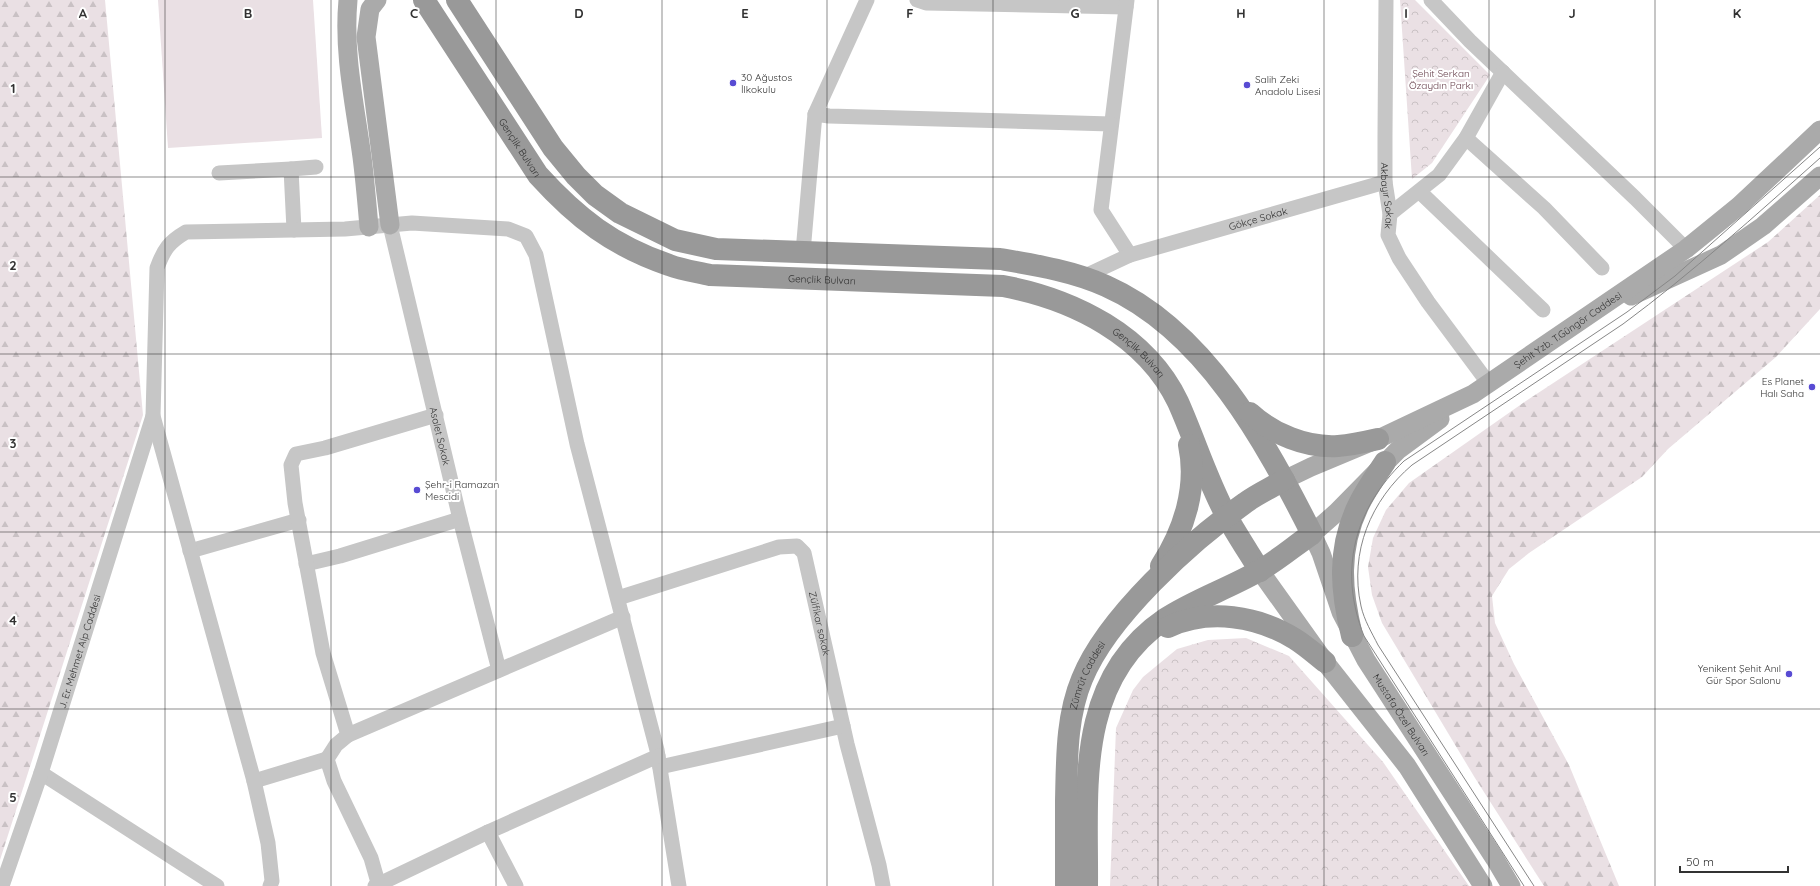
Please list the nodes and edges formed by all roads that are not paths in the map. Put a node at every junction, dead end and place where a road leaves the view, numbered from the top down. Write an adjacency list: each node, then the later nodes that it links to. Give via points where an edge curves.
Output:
1 (348, 0): 23 (main road, via 345,24 346,52)
2 (377, 0): 22 (main road, via 370,9 366,37)
3 (424, 0): 35 (highway, Gençlik Bulvarı, via 538,174 560,199 590,226 630,250 670,266 710,275 1003,286 1054,298 1085,312 1127,340 1148,360)
4 (457, 0): 26 (highway, via 553,148 595,195 620,213 675,240 716,249)
5 (867, 0): 11 (street)
6 (917, 0): 9 (street, via 926,3)
7 (1386, 0): 19 (street, Akbayır Sokak)
8 (1431, 0): 10 (street)
9 (1127, 3): 12 (street)
10 (1503, 72): 14 (street); 25 (street)
11 (815, 114): 12 (street); 26 (street)
12 (1111, 124): 27 (street, via 1101,210)
13 (1820, 130): 25 (main road, Şehit Yzb. T.Güngör Caddesi, via 1739,206)
14 (1466, 138): 20 (street, via 1439,175); 28 (street, via 1544,208)
15 (316, 167): 16 (street)
16 (291, 169): 17 (street); 24 (street)
17 (219, 173)
18 (1820, 176): 31 (main road, via 1763,226 1721,256)
19 (1385, 182): 21 (street, Akbayır Sokak); 27 (street, Gökçe Sokak)
20 (1420, 192): 21 (street); 30 (street)
21 (1390, 214): 32 (street, Akbayır Sokak, via 1388,235 1399,258)
22 (390, 225): 23 (street); 36 (street, Asalet Sokak); 49 (street, via 412,223 508,229 526,236 536,255 578,444)
23 (369, 227): 24 (street)
24 (294, 230): 37 (street, via 186,232 172,240 163,252 157,268)
25 (1686, 248): 31 (main road, Şehit Yzb. T.Güngör Caddesi)
26 (803, 252): 29 (highway, via 1000,259)
27 (1130, 255): 29 (street, Gökçe Sokak)
28 (1602, 268)
29 (1083, 278): 34 (highway, via 1106,286 1158,317 1186,344)
30 (1543, 310)
31 (1586, 316): 32 (main road, Şehit Yzb. T.Güngör Caddesi)
32 (1489, 384): 33 (main road, Şehit Yzb. T.Güngör Caddesi)
33 (1473, 394): 38 (main road, Şehit Yzb. T.Güngör Caddesi); 39 (main road)
34 (1234, 399): 38 (highway, via 1259,421 1298,441 1338,446); 40 (highway, via 1257,432)
35 (1177, 401): 41 (highway, Gençlik Bulvarı); 48 (highway, via 1190,448 1191,488 1181,530)
36 (436, 415): 42 (street, Asalet Sokak); 43 (street, via 325,448 296,454 291,465)
37 (153, 416): 45 (street); 59 (street, J. Er. Mehmet Alp Caddesi)
38 (1378, 439): 40 (main road, Şehit Yzb. T.Güngör Caddesi)
39 (1385, 462): 44 (main road); 51 (highway, via 1358,506 1345,548 1342,581 1344,604)
40 (1284, 480): 41 (highway, Zümrüt Caddesi); 44 (highway)
41 (1227, 516): 47 (highway, Gençlik Bulvarı); 48 (highway, Zümrüt Caddesi)
42 (460, 519): 46 (street); 54 (street, Asalet Sokak)
43 (299, 520): 45 (street); 46 (street)
44 (1312, 534): 47 (highway); 51 (main road, Mustafa Özel Bulvarı)
45 (190, 551): 60 (street)
46 (306, 564): 56 (street, via 323,653)
47 (1260, 571): 52 (highway, via 1196,601 1165,620); 53 (main road)
48 (1147, 589): 69 (highway, Zümrüt Caddesi, via 1124,615 1093,658 1082,679 1075,702 1067,752)
49 (618, 598): 50 (street); 55 (street, Zülfikar sokak, via 778,547 797,546 804,553)
50 (623, 617): 54 (street); 58 (street)
51 (1352, 636): 72 (main road, Mustafa Özel Bulvarı)
52 (1126, 656): 53 (highway, via 1170,626 1189,620 1219,616 1237,617 1277,630 1295,639); 70 (highway, via 1105,692 1093,730 1089,775)
53 (1325, 662): 71 (main road, via 1407,766)
54 (500, 670): 56 (street)
55 (843, 726): 58 (street); 68 (street, Zülfikar sokak)
56 (348, 735): 57 (street, via 336,745)
57 (327, 759): 60 (street); 62 (street, via 334,781 371,858)
58 (659, 761): 61 (street); 67 (street)
59 (41, 773): 63 (street, J. Er. Mehmet Alp Caddesi); 64 (street)
60 (254, 781): 65 (street, via 268,843 272,881)
61 (488, 832): 62 (street); 66 (street)
62 (378, 885)
63 (2, 886)
64 (217, 886)
65 (270, 886)
66 (516, 886)
67 (678, 886)
68 (883, 886)
69 (1066, 886)
70 (1087, 886)
71 (1483, 886)
72 (1511, 886)

